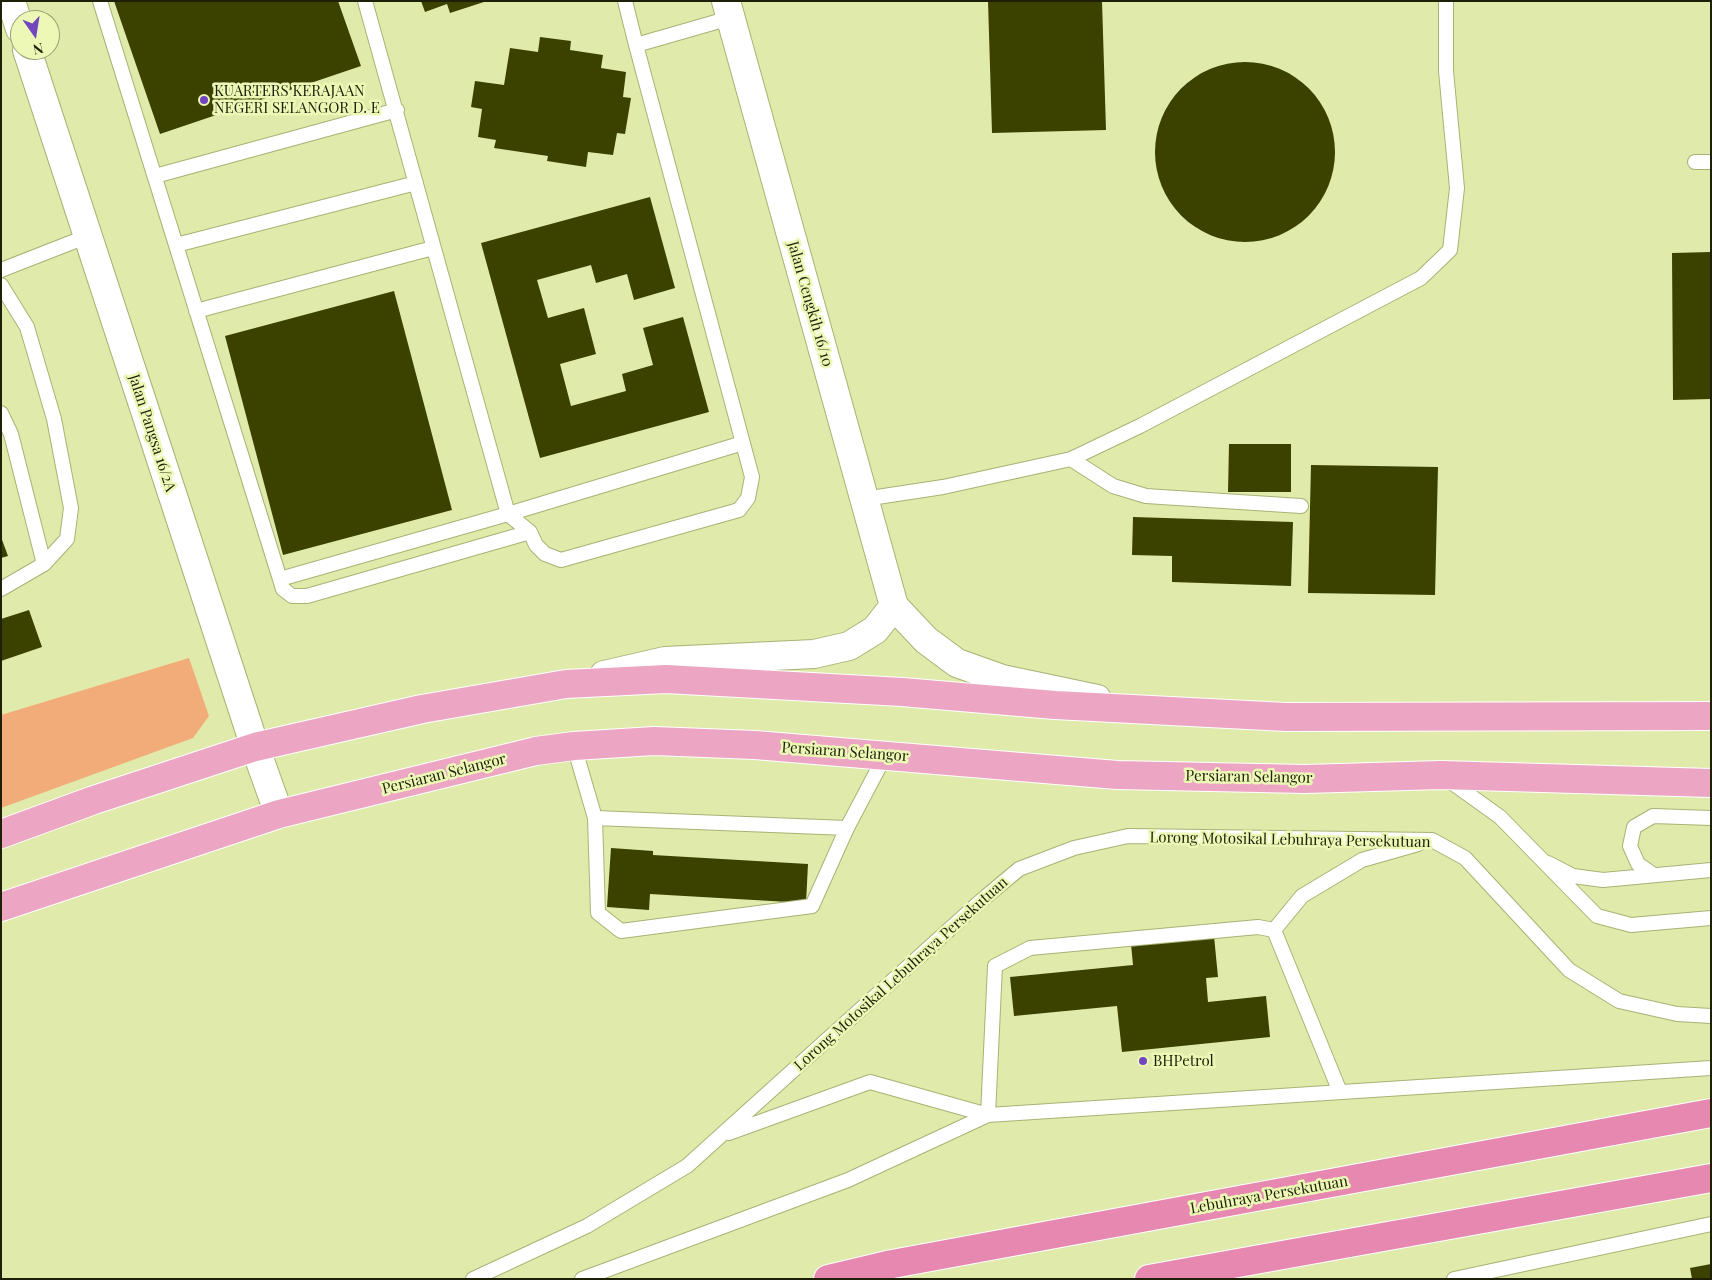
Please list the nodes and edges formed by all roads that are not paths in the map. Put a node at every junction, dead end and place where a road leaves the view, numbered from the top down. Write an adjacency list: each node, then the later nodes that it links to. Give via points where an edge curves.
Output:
1 (100, 1): 11 (lane)
2 (365, 1): 8 (lane)
3 (625, 1): 6 (lane)
4 (1446, 1): 22 (lane, via 1446,72 1458,188 1450,250 1421,278)
5 (728, 10): 6 (lane); 23 (street, Jalan Cengkih 16/10)
6 (636, 45): 21 (lane)
7 (30, 60): 13 (street, Jalan Pangsa 16/2A)
8 (397, 110): 11 (lane); 12 (lane)
9 (1695, 162): 10 (lane)
10 (1711, 162)
11 (154, 176): 14 (lane)
12 (416, 183): 14 (lane); 15 (lane)
13 (88, 236): 16 (lane); 35 (street, Jalan Pangsa 16/2A)
14 (176, 245): 18 (lane)
15 (433, 248): 18 (lane); 25 (lane)
16 (1, 270)
17 (1, 285): 27 (lane, via 27,327 54,419 71,508 67,539)
18 (196, 311): 28 (lane)
19 (1, 413): 20 (lane)
20 (6, 436): 27 (lane)
21 (743, 443): 25 (lane); 26 (lane, via 752,477 748,498 739,510 561,560 545,554)
22 (1072, 459): 23 (lane, via 943,487); 24 (lane, via 1113,486 1146,496)
23 (864, 500): 30 (street, Jalan Cengkih 16/10)
24 (1301, 506)
25 (508, 514): 26 (lane); 28 (lane)
26 (530, 532): 28 (lane, via 307,596 292,596 283,589)
27 (44, 564): 29 (lane)
28 (280, 579)
29 (1, 589)
30 (894, 606): 31 (street, via 875,630 849,646 814,654 665,661); 32 (street, via 926,640 957,663 1002,679)
31 (566, 684): 32 (main road, via 666,679); 35 (main road, via 422,709)
32 (1150, 710): 33 (main road, via 1286,717)
33 (1711, 716)
34 (574, 746): 36 (main road, Persiaran Selangor, via 654,740); 39 (main road, Persiaran Selangor, via 536,751); 40 (lane)
35 (255, 747): 39 (street, Jalan Pangsa 16/2A); 43 (main road)
36 (886, 754): 37 (main road, Persiaran Selangor, via 1117,775 1305,779); 42 (lane)
37 (1441, 775): 38 (main road, Persiaran Selangor); 45 (lane, via 1500,817)
38 (1711, 783)
39 (279, 814): 48 (main road, Persiaran Selangor)
40 (595, 818): 42 (lane); 42 (lane, via 598,913 621,931 812,906)
41 (1711, 818): 47 (lane, via 1653,816 1634,827 1630,846 1638,864)
42 (847, 828)
43 (1, 834)
44 (1432, 840): 50 (lane, via 1362,860 1302,896); 51 (lane, Lorong Motosikal Lebuhraya Persekutuan, via 1465,858 1569,970 1619,1001 1677,1014); 56 (lane, Lorong Motosikal Lebuhraya Persekutuan, via 1128,836 1074,848 1019,869)
45 (1539, 859): 47 (lane, via 1573,876 1603,880); 49 (lane, via 1597,916 1631,924)
46 (1711, 870): 47 (lane)
47 (1654, 875)
48 (1, 907)
49 (1711, 918)
50 (1274, 930): 53 (lane); 55 (lane, via 1258,927 1030,948 995,966)
51 (1711, 1016)
52 (1711, 1068): 53 (lane)
53 (1340, 1092): 55 (lane)
54 (1711, 1113): 61 (highway, Lebuhraya Persekutuan, via 887,1265)
55 (988, 1115): 56 (lane, via 870,1082); 60 (lane, via 848,1180)
56 (721, 1136): 59 (lane, Lorong Motosikal Lebuhraya Persekutuan, via 687,1166 587,1226)
57 (1711, 1178): 62 (highway)
58 (1711, 1224): 63 (lane)
59 (473, 1279)
60 (582, 1279)
61 (828, 1279)
62 (1149, 1279)
63 (1454, 1279)

